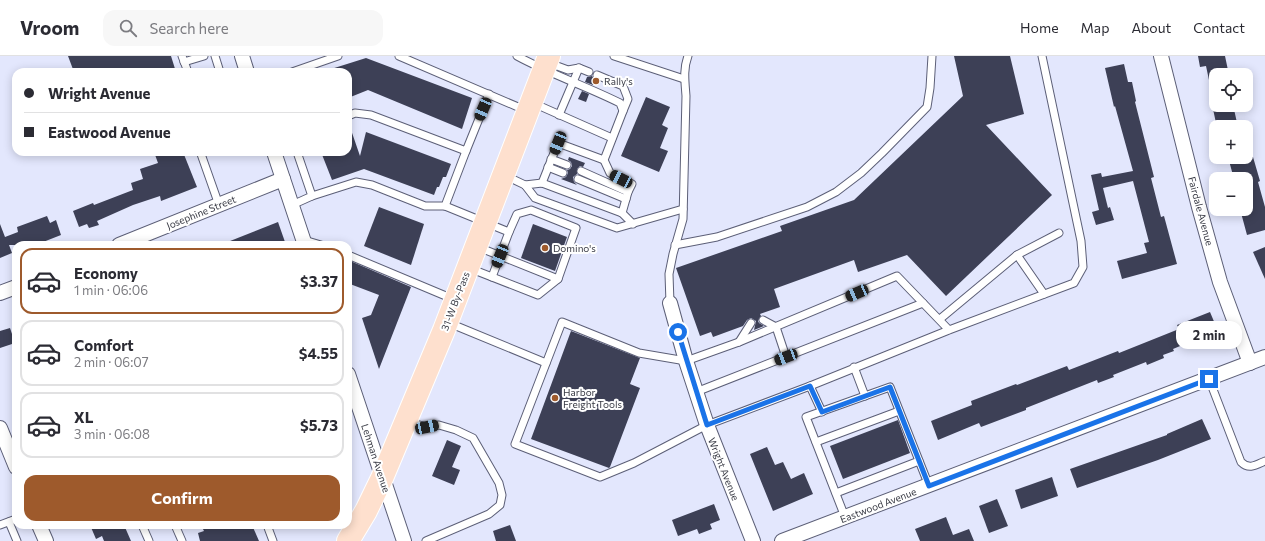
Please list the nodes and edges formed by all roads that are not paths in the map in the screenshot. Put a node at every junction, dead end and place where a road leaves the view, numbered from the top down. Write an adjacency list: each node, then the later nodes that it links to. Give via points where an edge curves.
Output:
1 (204, 56): 12 (lane)
2 (215, 56): 14 (lane)
3 (242, 56): 15 (street)
4 (338, 56): 16 (lane)
5 (399, 56): 22 (lane)
6 (517, 56): 13 (lane)
7 (614, 56): 20 (lane)
8 (688, 56): 20 (lane)
9 (932, 56): 58 (lane, via 926,106 882,153 836,192 807,207 717,237)
10 (1042, 56): 68 (lane, via 1081,241 1083,267 1074,283)
11 (1161, 56): 83 (street, Fairdale Avenue, via 1220,282)
12 (183, 59)
13 (546, 63): 17 (lane, via 568,70); 21 (lane); 23 (main road, 31-W By-Pass)
14 (219, 68)
15 (246, 68)
16 (304, 68)
17 (579, 68): 18 (lane); 21 (lane)
18 (589, 72)
19 (597, 75): 24 (lane, via 623,86 628,99)
20 (684, 79): 49 (lane, via 686,96)
21 (572, 82): 24 (lane, via 620,103); 26 (lane)
22 (489, 94): 23 (lane); 28 (lane)
23 (529, 106): 26 (lane); 38 (main road, 31-W By-Pass)
24 (623, 111): 27 (lane)
25 (352, 114): 28 (lane, via 371,115)
26 (559, 115): 27 (lane)
27 (612, 138): 33 (lane)
28 (466, 151): 48 (lane)
29 (202, 156): 46 (lane)
30 (275, 156): 39 (street)
31 (298, 156): 43 (lane)
32 (551, 159): 33 (lane, via 558,143); 34 (lane); 35 (lane)
33 (604, 160): 44 (lane, via 610,173 632,184)
34 (567, 165)
35 (548, 167): 37 (lane); 41 (lane)
36 (582, 172): 44 (lane)
37 (564, 173)
38 (503, 175): 42 (lane); 52 (main road, 31-W By-Pass)
39 (283, 179): 46 (street, Josephine Street); 47 (street)
40 (578, 180): 44 (lane)
41 (542, 183): 42 (lane); 51 (lane)
42 (525, 185): 45 (lane)
43 (312, 196): 47 (lane); 48 (lane, via 356,182 372,185 425,206)
44 (627, 196): 51 (lane)
45 (535, 198): 50 (lane); 53 (lane, via 617,228)
46 (219, 205): 56 (street, Josephine Street)
47 (292, 205): 57 (street)
48 (446, 206): 52 (lane)
49 (683, 209): 53 (lane); 58 (lane, via 683,219)
50 (531, 210): 54 (lane, via 517,214); 65 (lane, via 576,228)
51 (622, 213): 53 (lane)
52 (485, 222): 54 (lane); 59 (main road, 31-W By-Pass)
53 (633, 224)
54 (510, 232): 61 (lane)
55 (1059, 233): 60 (lane)
56 (129, 241)
57 (304, 241)
58 (675, 245): 70 (lane, via 669,274)
59 (476, 246): 61 (lane); 63 (main road, 31-W By-Pass)
60 (1017, 255): 68 (lane); 72 (lane)
61 (500, 256): 64 (lane); 65 (lane)
62 (352, 257): 69 (lane)
63 (468, 268): 64 (lane); 69 (main road, 31-W By-Pass)
64 (492, 277): 65 (lane, via 538,295)
65 (558, 279)
66 (12, 288): 67 (street)
67 (0, 293)
68 (1044, 294): 77 (lane)
69 (456, 300): 74 (main road, 31-W By-Pass)
70 (670, 303): 81 (street, Wright Avenue)
71 (923, 303): 72 (lane); 76 (lane, via 897,276); 79 (lane)
72 (940, 319): 77 (lane)
73 (762, 320): 76 (lane)
74 (447, 322): 82 (lane); 92 (main road, 31-W By-Pass)
75 (751, 323): 78 (lane)
76 (776, 327): 78 (lane); 79 (lane)
77 (949, 330): 84 (lane)
78 (739, 342): 81 (lane)
79 (786, 357): 88 (lane)
80 (1265, 357): 83 (street, Eastwood Avenue)
81 (686, 361): 82 (lane, via 639,353 562,322); 88 (street, Wright Avenue)
82 (546, 363): 93 (lane, via 515,444 600,477 634,463)
83 (1250, 363): 85 (street, Eastwood Avenue)
84 (854, 367): 87 (lane); 89 (lane)
85 (1209, 379): 98 (lane, via 1241,462 1251,467); 100 (street, Eastwood Avenue)
86 (352, 386): 99 (street, Lehman Avenue)
87 (810, 386): 91 (lane); 93 (lane)
88 (696, 392): 93 (street, Wright Avenue)
89 (865, 396): 90 (lane, via 890,387); 91 (lane)
90 (899, 411): 95 (lane); 97 (lane)
91 (822, 412): 95 (lane, via 806,418)
92 (406, 421): 99 (main road, 31-W By-Pass); 117 (lane, via 427,427 439,425 473,438 499,483 502,495 500,505 489,514)
93 (707, 425): 118 (street, Wright Avenue)
94 (0, 428): 96 (street)
95 (816, 442): 101 (lane)
96 (12, 457)
97 (919, 461): 100 (lane); 101 (lane)
98 (1265, 461)
99 (382, 478): 115 (main road, 31-W By-Pass); 116 (street, Lehman Avenue)
100 (929, 486): 102 (street, Eastwood Avenue)
101 (836, 493): 102 (lane)
102 (845, 517): 119 (street, Eastwood Avenue)
103 (12, 520): 104 (lane)
104 (0, 526)
105 (15, 529): 110 (lane)
106 (41, 529): 111 (street)
107 (144, 529): 112 (lane)
108 (177, 529): 113 (lane)
109 (268, 529): 114 (lane)
110 (18, 541)
111 (46, 541)
112 (149, 541)
113 (182, 541)
114 (273, 541)
115 (348, 541)
116 (404, 541)
117 (426, 541)
118 (753, 541)
119 (782, 541)

